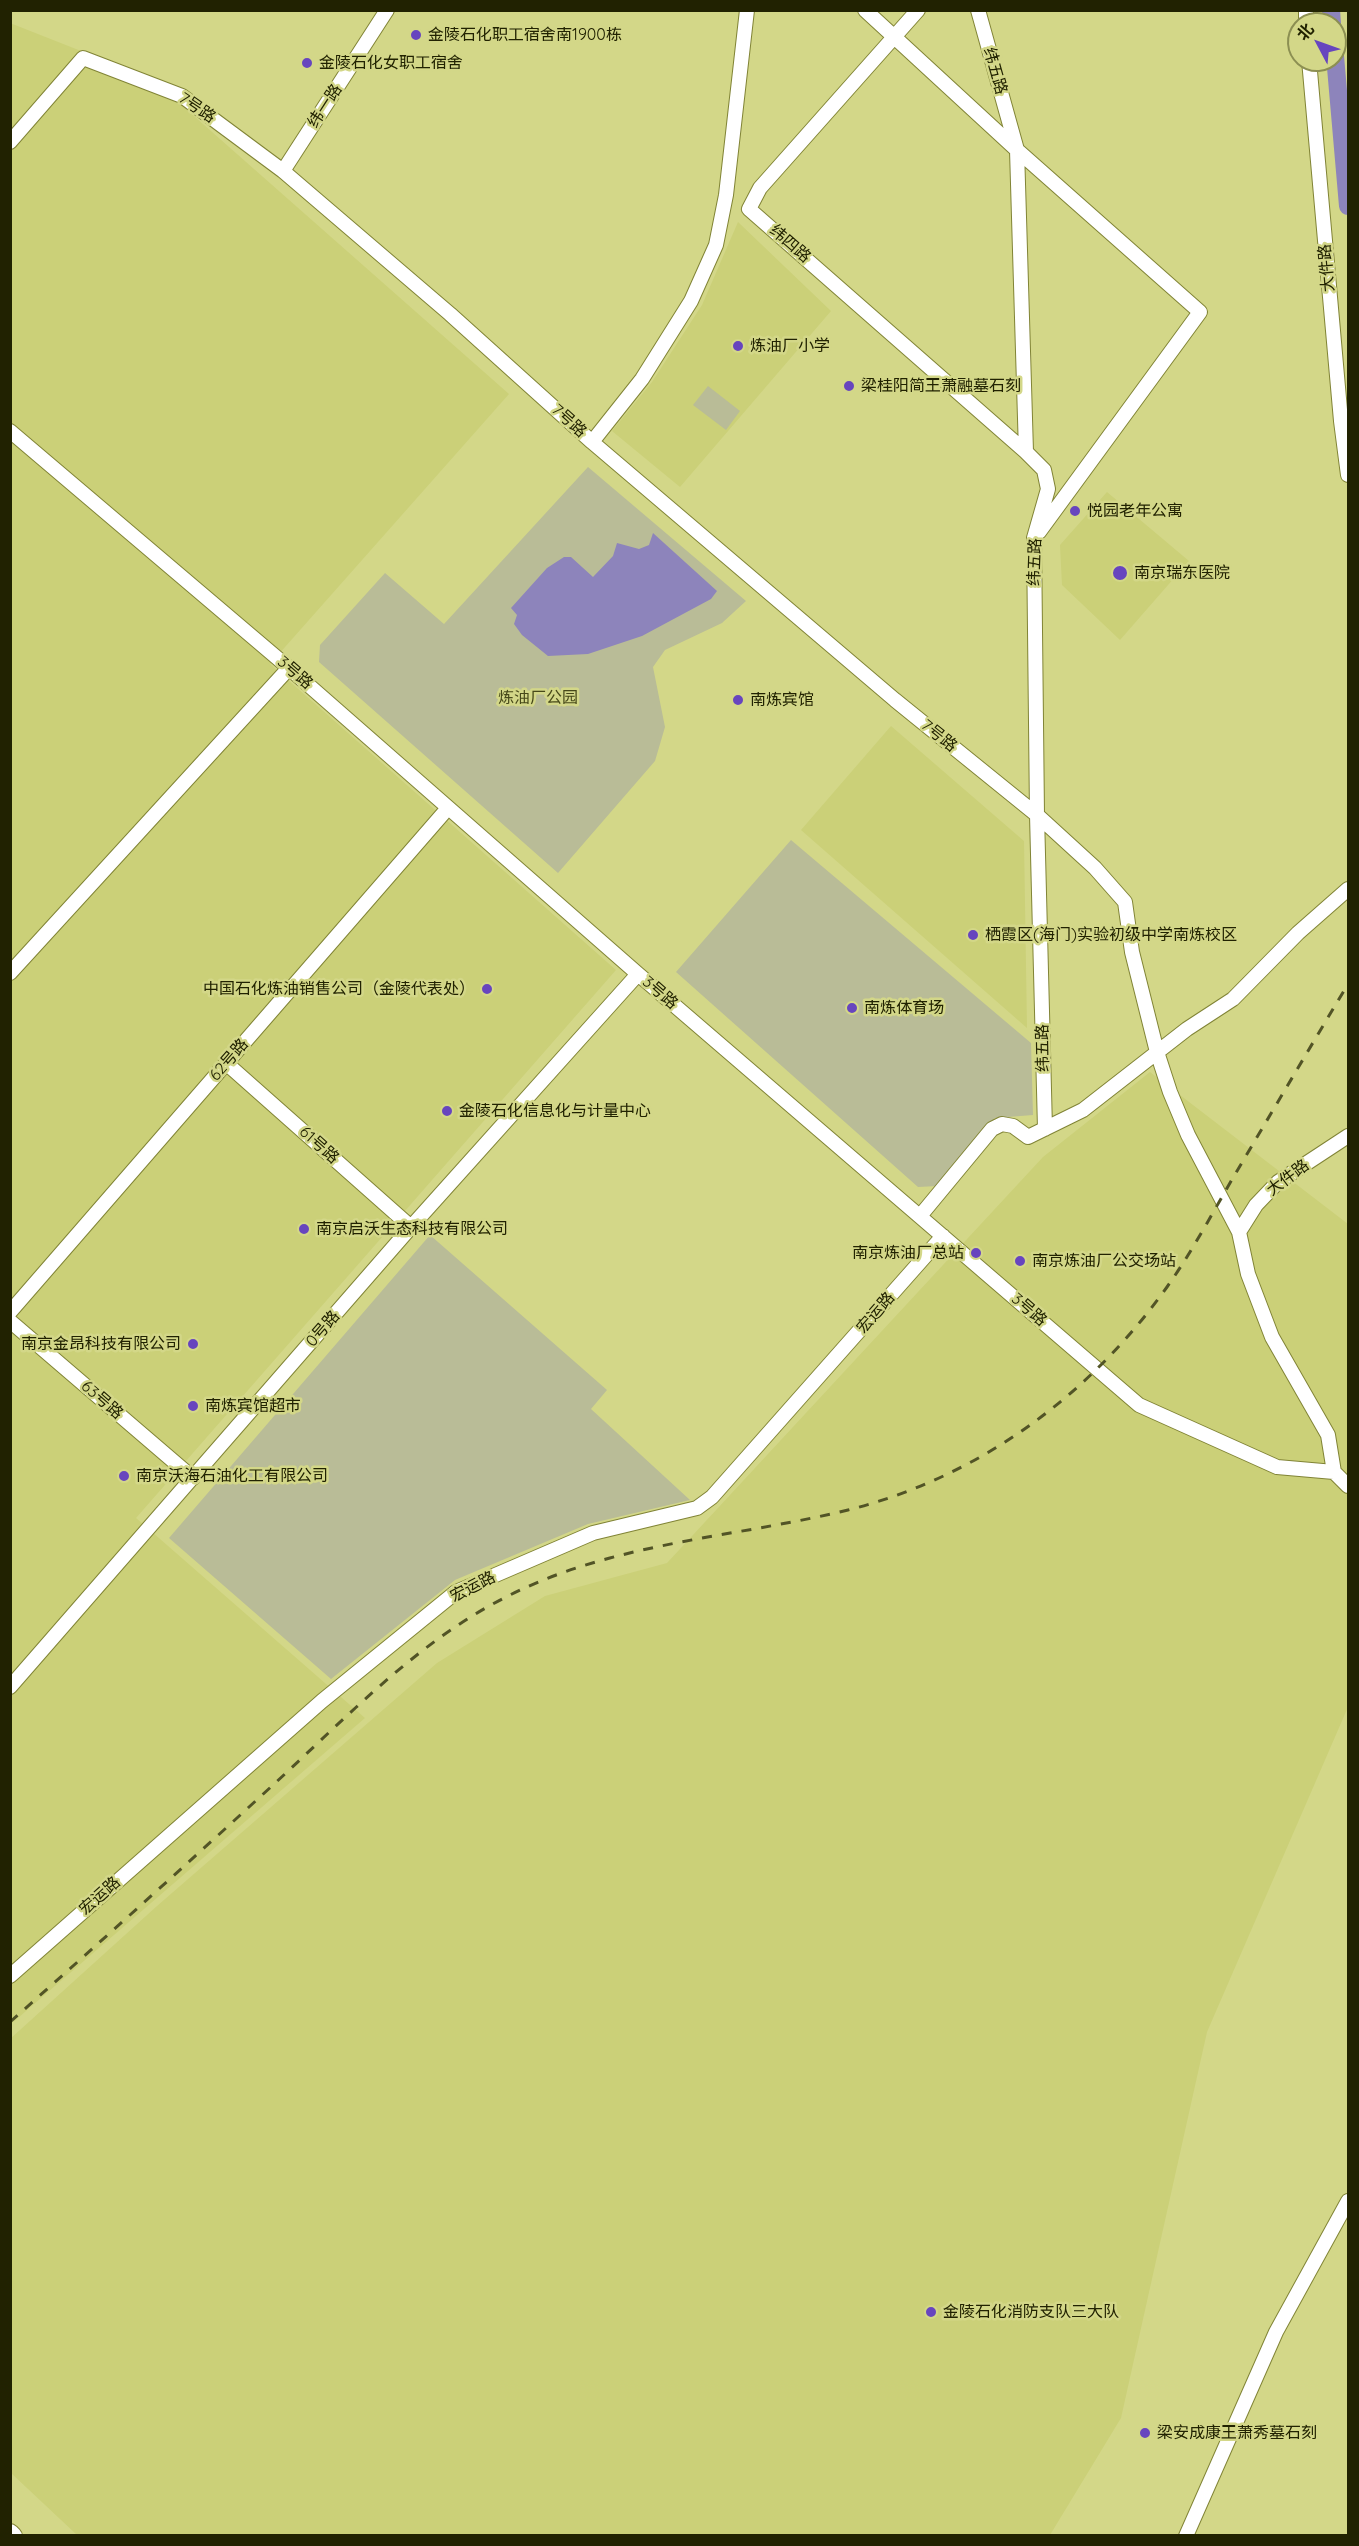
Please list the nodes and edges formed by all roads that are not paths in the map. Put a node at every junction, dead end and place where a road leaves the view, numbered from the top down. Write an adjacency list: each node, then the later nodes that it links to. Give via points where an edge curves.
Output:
1 (387, 10): 10 (street, 纬一路)
2 (747, 10): 12 (street, via 726,195 716,245 691,301 642,379)
3 (865, 10): 6 (street)
4 (918, 10): 6 (street, 纬四路)
5 (978, 10): 9 (street, 纬五路)
6 (894, 36): 9 (street); 13 (street, 纬四路, via 760,188 749,209)
7 (1310, 72): 14 (street, 大件路)
8 (10, 142): 10 (street, 7号路, via 83,58 182,96)
9 (1017, 150): 13 (street, 纬五路); 15 (street, via 1200,312)
10 (283, 171): 12 (street, 7号路)
11 (10, 431): 16 (street, 3号路)
12 (592, 442): 18 (street, 7号路, via 895,700)
13 (1026, 452): 15 (street, 纬五路, via 1044,470 1048,489)
14 (1348, 476)
15 (1034, 538): 18 (street, 纬五路)
16 (289, 668): 17 (street, 3号路); 20 (street)
17 (448, 808): 21 (street, 3号路); 23 (street, 62号路)
18 (1037, 815): 22 (street, 7号路, via 1095,868 1125,902 1132,952); 24 (street, 纬五路)
19 (1348, 889): 22 (street, via 1233,999)
20 (10, 973)
21 (638, 974): 26 (street, 3号路); 27 (street, 0号路)
22 (1157, 1052): 24 (street, via 1083,1110); 28 (street, 7号路, via 1188,1135)
23 (226, 1063): 27 (street, 61号路); 30 (street, 62号路)
24 (1045, 1129): 26 (street, via 1028,1137 1013,1126 1002,1124 992,1129)
25 (1348, 1136): 28 (street, 大件路, via 1278,1182 1256,1205)
26 (920, 1216): 29 (street, 3号路)
27 (411, 1227): 33 (street, 0号路)
28 (1239, 1232): 32 (street, 7号路, via 1248,1274 1272,1337 1328,1435)
29 (943, 1236): 32 (street, 3号路, via 1138,1405 1277,1467); 36 (street, 宏运路, via 712,1497 697,1508 593,1533 456,1592 322,1701)
30 (10, 1312)
31 (10, 1321): 33 (street, 63号路)
32 (1334, 1472): 34 (street)
33 (193, 1478): 35 (street, 0号路)
34 (1348, 1486)
35 (10, 1687)
36 (10, 1976)
37 (1348, 2201): 38 (street, via 1276,2332)
38 (1186, 2535)

